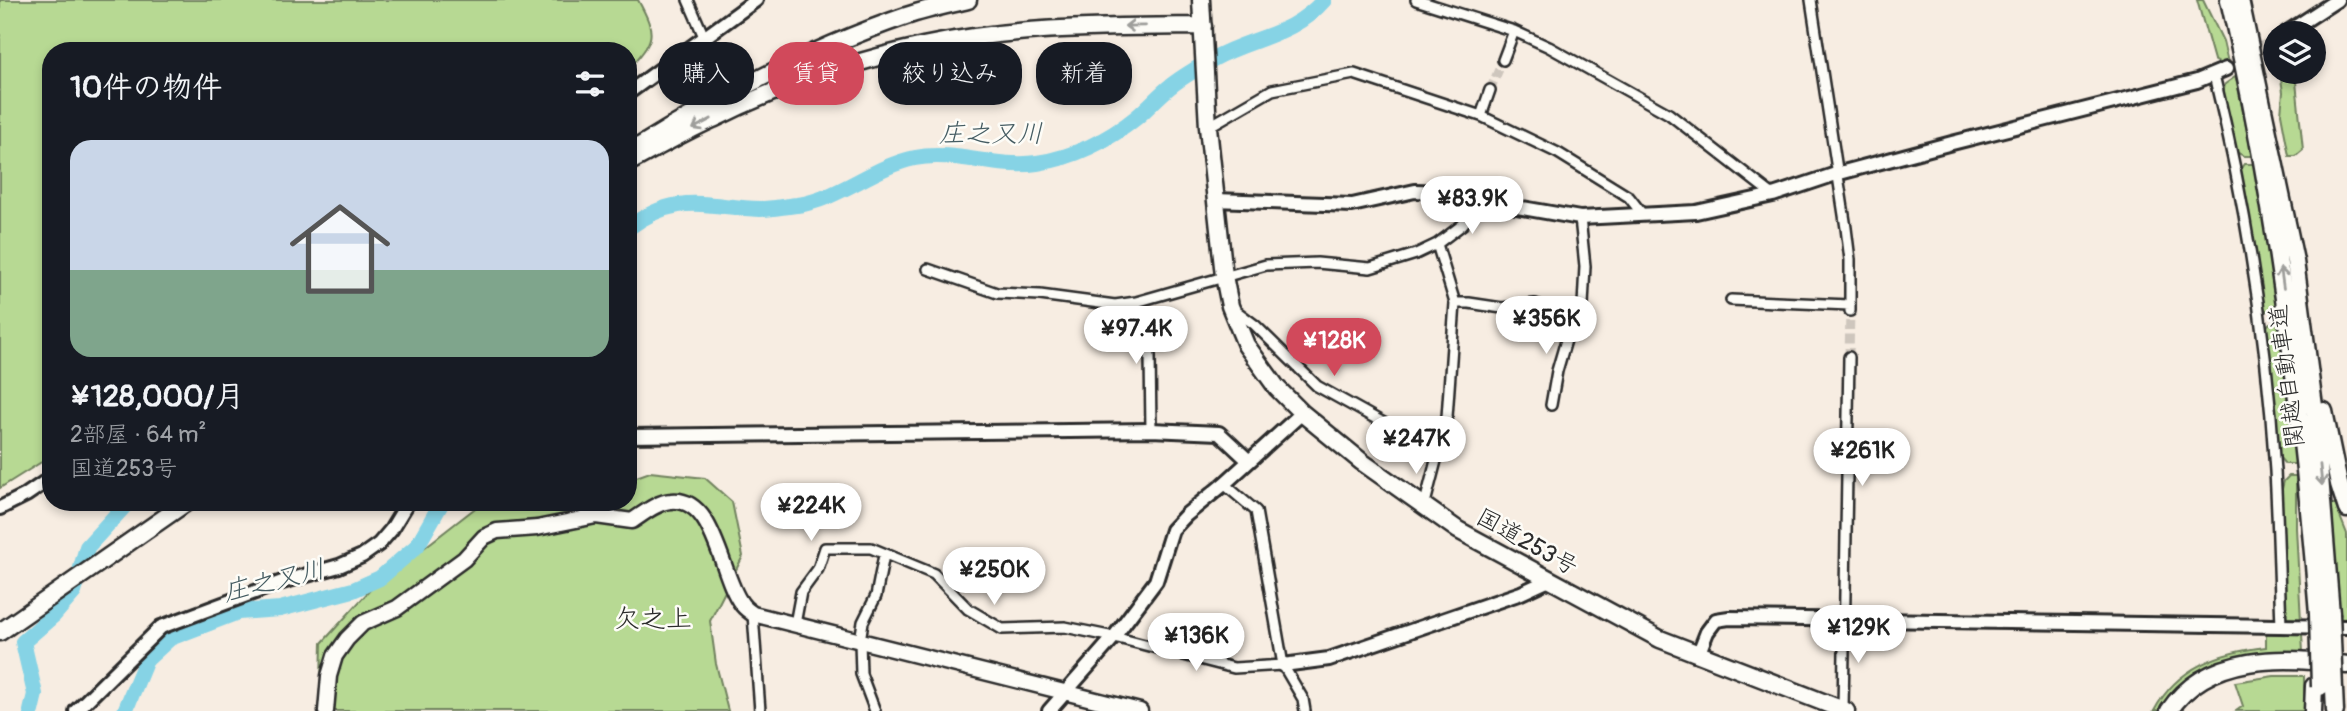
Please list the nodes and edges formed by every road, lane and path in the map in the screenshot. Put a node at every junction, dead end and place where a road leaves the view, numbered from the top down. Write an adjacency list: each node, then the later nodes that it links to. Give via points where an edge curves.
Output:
1 (688, 0): 13 (street)
2 (756, 0): 13 (street)
3 (968, 0): 20 (highway, via 908,15 802,56 719,97)
4 (1201, 0): 11 (highway, 国道253号)
5 (1416, 0): 12 (street)
6 (1811, 0): 22 (street)
7 (2229, 0): 54 (highway, 関越自動車道, one-way to 7, via 2301,416 2279,261)
8 (2241, 0): 29 (highway, 関越自動車道)
9 (2337, 0): 10 (street)
10 (2305, 21)
11 (1203, 26): 19 (highway, 国道253号); 21 (highway, one-way to 21, via 1033,30 924,46 820,74 713,118)
12 (1514, 31): 14 (street); 23 (street, via 1669,114)
13 (705, 39): 16 (street)
14 (1503, 60)
15 (2220, 72): 22 (street); 57 (street, via 2260,316 2275,470)
16 (637, 87)
17 (1490, 90): 18 (street)
18 (1481, 116): 19 (street, via 1354,74 1272,90); 26 (street, via 1594,175 1629,197)
19 (1208, 127): 24 (highway, 国道253号)
20 (637, 147)
21 (637, 158)
22 (1836, 174): 23 (street); 32 (street, via 1850,260 1850,308)
23 (1773, 195): 26 (street, via 1696,212)
24 (1215, 200): 25 (street, via 1352,205 1415,191 1451,192); 31 (highway, 国道253号)
25 (1482, 201): 27 (street); 28 (street, via 1462,225)
26 (1643, 215): 27 (street)
27 (1580, 218): 36 (street, via 1583,305)
28 (1437, 244): 31 (street, via 1370,268 1266,265); 34 (street)
29 (2295, 261): 48 (highway); 54 (highway, 関越自動車道, one-way to 54, via 2315,414)
30 (928, 269): 33 (street, via 997,293 1115,305)
31 (1224, 276): 33 (street); 35 (highway, 国道253号)
32 (1731, 300)
33 (1136, 302): 40 (street, via 1143,348 1150,355)
34 (1455, 303): 36 (street, via 1502,308 1535,304); 42 (street, via 1447,417)
35 (1230, 306): 39 (highway, 国道253号, via 1246,345); 42 (street, via 1317,386)
36 (1573, 316): 38 (street)
37 (1849, 357): 55 (street)
38 (1551, 405)
39 (1302, 413): 43 (street); 46 (highway, 国道253号)
40 (1151, 430): 41 (street); 43 (street, via 1219,433)
41 (637, 436)
42 (1431, 450): 46 (street, via 1438,453)
43 (1249, 461): 45 (street)
44 (42, 484): 47 (street)
45 (1224, 484): 60 (street, via 1172,530 1156,581); 63 (street, via 1256,511)
46 (1424, 507): 52 (highway, 国道253号)
47 (0, 508)
48 (2347, 509)
49 (174, 511): 59 (highway)
50 (403, 511): 69 (street, via 379,544 362,556 161,627)
51 (884, 555): 56 (street, via 871,548 825,548 818,569 801,592); 60 (street, via 934,574 968,609 1002,629 1065,628); 61 (street)
52 (1549, 580): 62 (highway, 国道253号); 63 (street, via 1329,659)
53 (753, 614): 56 (main road); 70 (main road, via 733,589 711,528 684,501 669,500 632,521 596,516 497,531 397,608 363,623 347,639 332,666); 71 (street)
54 (2321, 614): 66 (highway, 関越自動車道, bridge)
55 (1844, 619): 57 (street); 62 (street, via 1716,620); 68 (street)
56 (795, 624): 61 (main road)
57 (2281, 626): 58 (street)
58 (2347, 627)
59 (0, 632)
60 (1114, 637): 63 (street, via 1234,668); 67 (street)
61 (860, 641): 67 (main road); 72 (street, via 861,674)
62 (1698, 655): 68 (highway, 国道253号)
63 (1283, 665): 75 (street)
64 (2347, 665): 76 (highway, via 2284,660 2236,665 2195,682)
65 (2347, 675): 77 (highway, via 2302,669 2247,673 2207,687)
66 (2323, 687): 78 (highway); 79 (highway, 関越自動車道); 80 (highway, 関越自動車道)
67 (1068, 692): 73 (street); 74 (main road)
68 (1844, 710)
69 (76, 711)
70 (326, 711)
71 (760, 711)
72 (875, 711)
73 (1049, 711)
74 (1140, 711)
75 (1306, 711)
76 (2169, 711)
77 (2182, 711)
78 (2313, 711)
79 (2320, 711)
80 (2335, 711)

